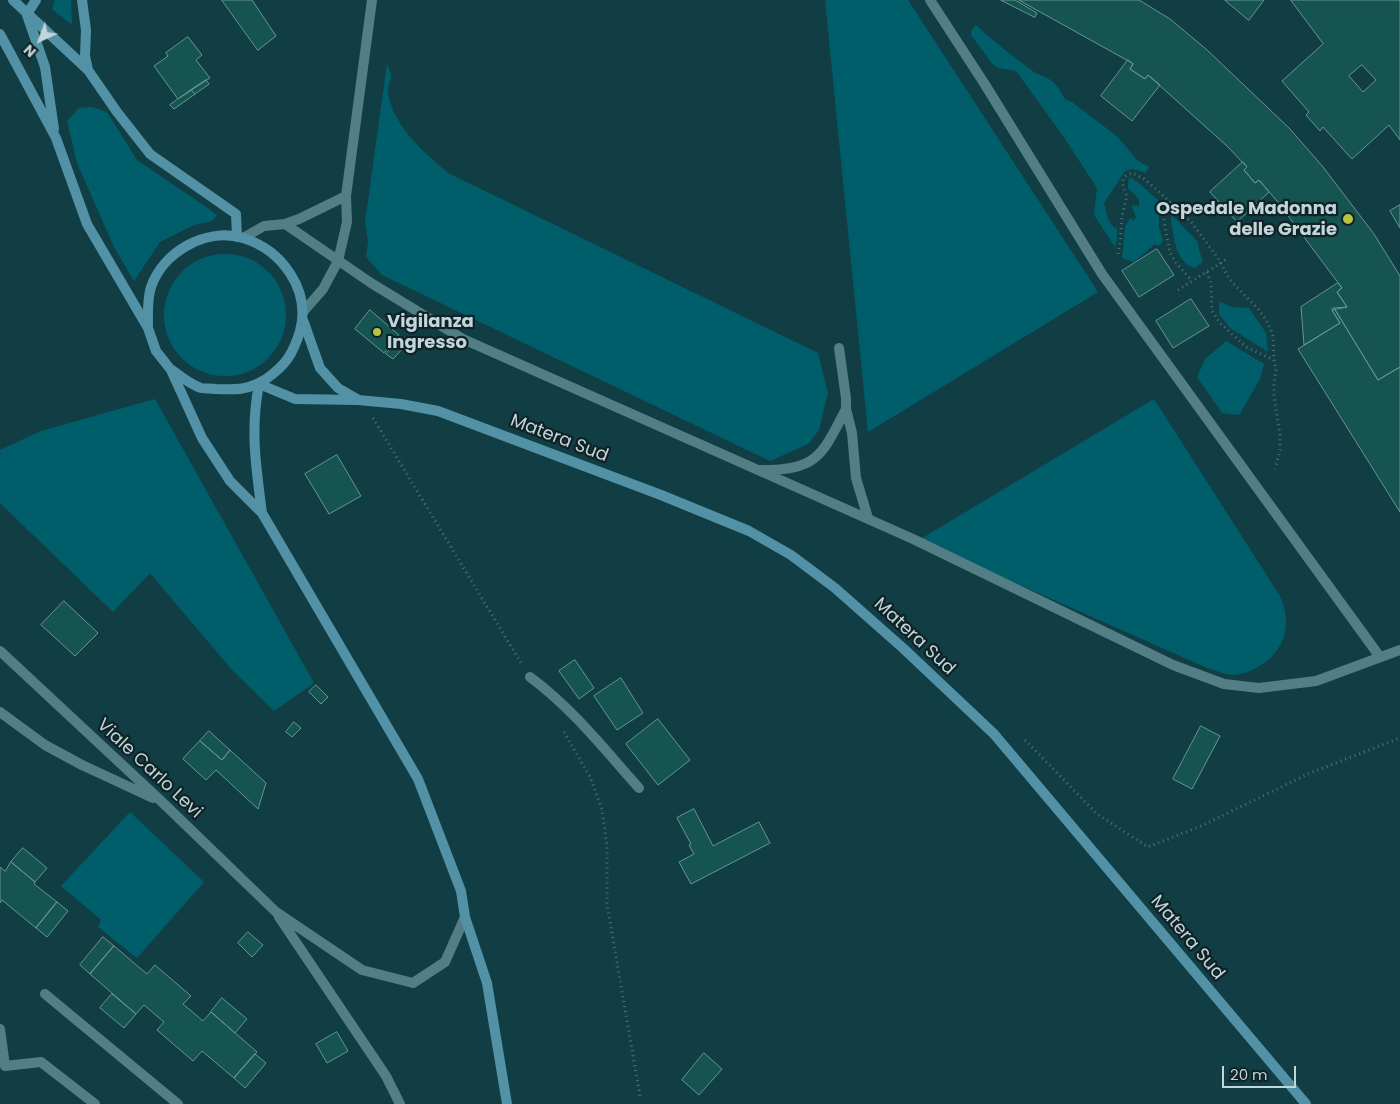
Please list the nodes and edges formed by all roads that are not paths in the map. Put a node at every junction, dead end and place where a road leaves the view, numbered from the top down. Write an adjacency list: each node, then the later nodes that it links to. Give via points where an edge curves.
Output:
1 (13, 0): 6 (main road)
2 (36, 0): 6 (main road)
3 (82, 0): 8 (main road)
4 (372, 0): 10 (street)
5 (930, 0): 26 (street, via 1102,274)
6 (27, 14): 8 (main road); 9 (main road, via 44,67)
7 (0, 34): 9 (main road)
8 (88, 70): 12 (main road, via 150,154 236,214)
9 (56, 138): 15 (main road, via 87,224)
10 (346, 196): 11 (street); 13 (street, via 347,222)
11 (285, 224): 12 (street, via 264,226); 13 (street)
12 (240, 237): 14 (main road, via 272,252 293,275 300,293); 15 (main road, via 203,239 175,254 161,268 152,286 147,305)
13 (338, 261): 14 (street); 21 (street, via 463,338)
14 (303, 316): 18 (main road, via 294,349 280,369); 19 (main road, via 320,368 338,388)
15 (148, 328): 17 (main road, via 156,351)
16 (838, 348): 20 (street)
17 (171, 370): 18 (main road, via 200,388 239,390); 22 (main road, via 202,438 230,481)
18 (259, 384): 19 (main road, Matera Sud, via 296,399); 22 (main road, via 253,430)
19 (363, 400): 40 (main road, Matera Sud, via 438,411 662,495 749,531 791,555 835,588 994,734)
20 (846, 409): 21 (street, via 818,457 802,466); 23 (street, via 852,432 856,478)
21 (758, 470): 23 (street)
22 (262, 513): 32 (main road, via 418,779 461,891)
23 (868, 518): 26 (street, via 1173,665 1224,684 1259,688 1316,681)
24 (0, 650): 30 (street, Viale Carlo Levi)
25 (1400, 650): 26 (street)
26 (1380, 657)
27 (530, 677): 29 (street, via 570,711)
28 (0, 712): 30 (street, via 60,753)
29 (639, 788)
30 (161, 801): 31 (street, Viale Carlo Levi)
31 (276, 912): 32 (street, Viale Carlo Levi, via 362,970 413,983 445,962); 38 (street, Viale Carlo Levi, via 386,1076)
32 (465, 917): 39 (main road, via 487,983)
33 (45, 994): 37 (street)
34 (0, 1030): 35 (street)
35 (3, 1070): 36 (street, via 41,1062)
36 (95, 1104)
37 (178, 1104)
38 (400, 1104)
39 (507, 1104)
40 (1306, 1104)

